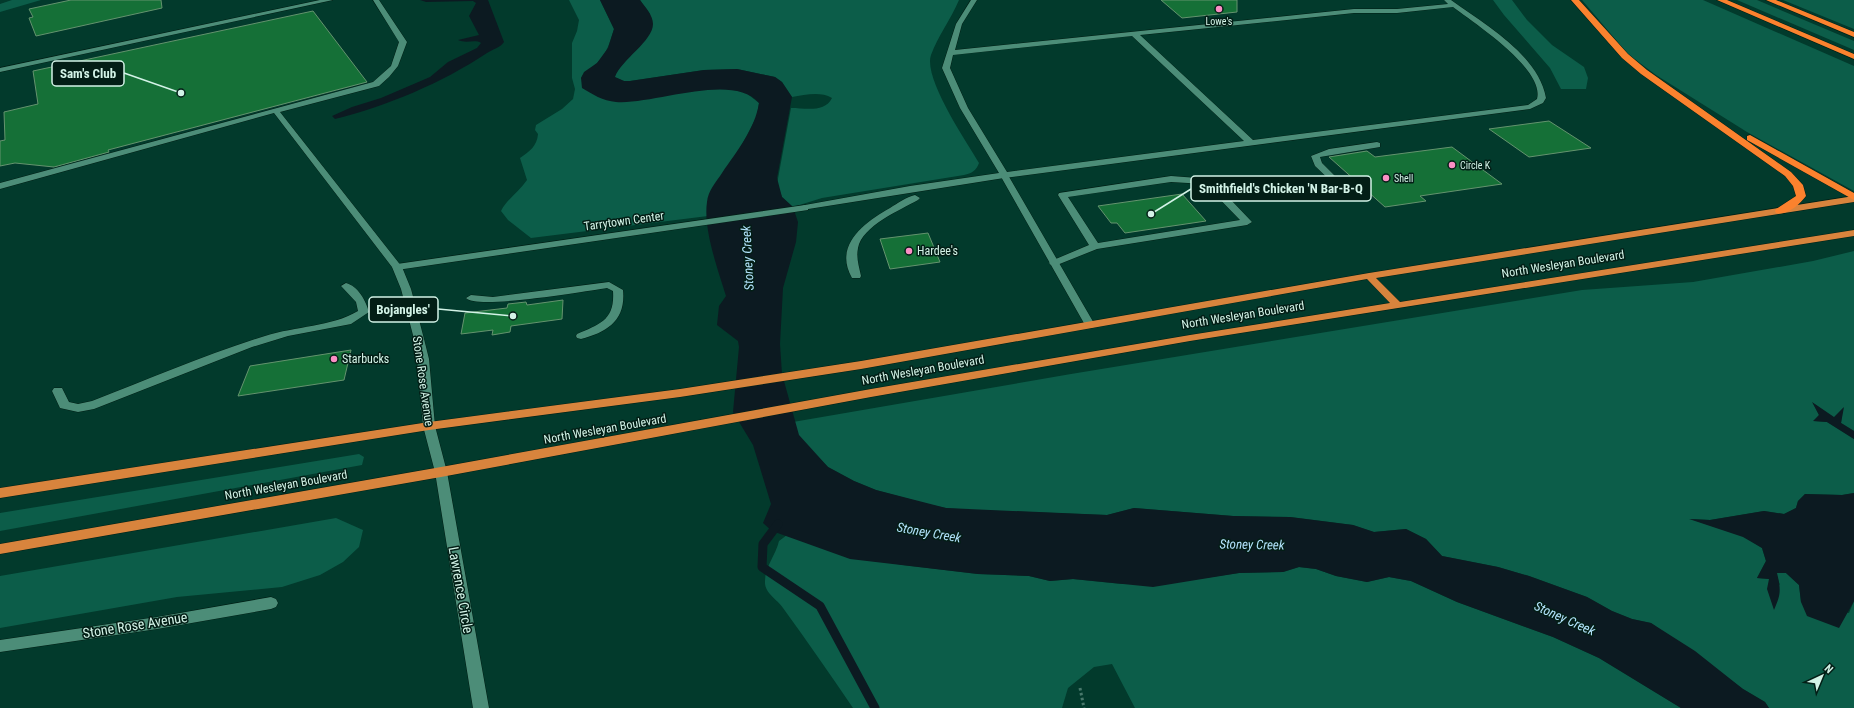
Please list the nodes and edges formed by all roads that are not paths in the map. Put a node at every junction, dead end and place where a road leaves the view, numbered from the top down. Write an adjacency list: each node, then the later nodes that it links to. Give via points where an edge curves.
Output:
1 (330, 0): 13 (street, via 244,16)
2 (376, 0): 15 (street, via 403,42 400,57 387,77 376,84)
3 (974, 0): 11 (street, via 959,24)
4 (1447, 0): 8 (street)
5 (1575, 0): 14 (highway, via 1625,56)
6 (1721, 0): 12 (highway)
7 (1770, 0): 10 (highway)
8 (1455, 5): 9 (street, via 1397,11 1354,11); 16 (street, Tarrytown Center, via 1526,62 1540,86 1540,101 1530,108)
9 (1135, 35): 11 (street); 16 (street)
10 (1854, 35)
11 (950, 53): 18 (street, via 946,68 964,108)
12 (1854, 57)
13 (0, 70)
14 (1693, 106): 22 (highway); 23 (highway, via 1771,161 1798,185 1801,196 1798,201)
15 (275, 110): 20 (street); 27 (street)
16 (1252, 144): 18 (street, Tarrytown Center)
17 (1377, 145): 19 (street, via 1315,156 1318,164)
18 (1004, 176): 26 (street); 27 (street, Tarrytown Center, via 910,189 805,208)
19 (1337, 182)
20 (0, 186)
21 (915, 198): 28 (street, via 874,221 859,233 852,256)
22 (1854, 198): 23 (highway, North Wesleyan Boulevard)
23 (1780, 211): 29 (highway, North Wesleyan Boulevard)
24 (1854, 234): 32 (highway, North Wesleyan Boulevard)
25 (1096, 246): 25 (street, via 1247,222 1208,181 1171,179 1062,195); 26 (street)
26 (1054, 263): 33 (street)
27 (397, 267): 36 (street, Stone Rose Avenue, via 406,289 423,359)
28 (856, 276)
29 (1369, 276): 32 (highway); 33 (highway, North Wesleyan Boulevard)
30 (346, 286): 35 (street, via 361,301 364,312 347,322 286,333 248,345 94,405 78,408 64,405)
31 (471, 298): 34 (street, via 493,300 603,285 618,290 620,303 616,315 608,325)
32 (1397, 304): 37 (highway, North Wesleyan Boulevard, via 871,393)
33 (1090, 325): 36 (highway, North Wesleyan Boulevard, via 680,393)
34 (581, 336)
35 (58, 391)
36 (429, 426): 37 (street, Stone Rose Avenue); 38 (highway, North Wesleyan Boulevard)
37 (441, 472): 39 (highway, North Wesleyan Boulevard); 42 (street, Lawrence Circle)
38 (0, 493)
39 (0, 549)
40 (271, 603): 41 (street, Stone Rose Avenue)
41 (0, 646)
42 (481, 708)

